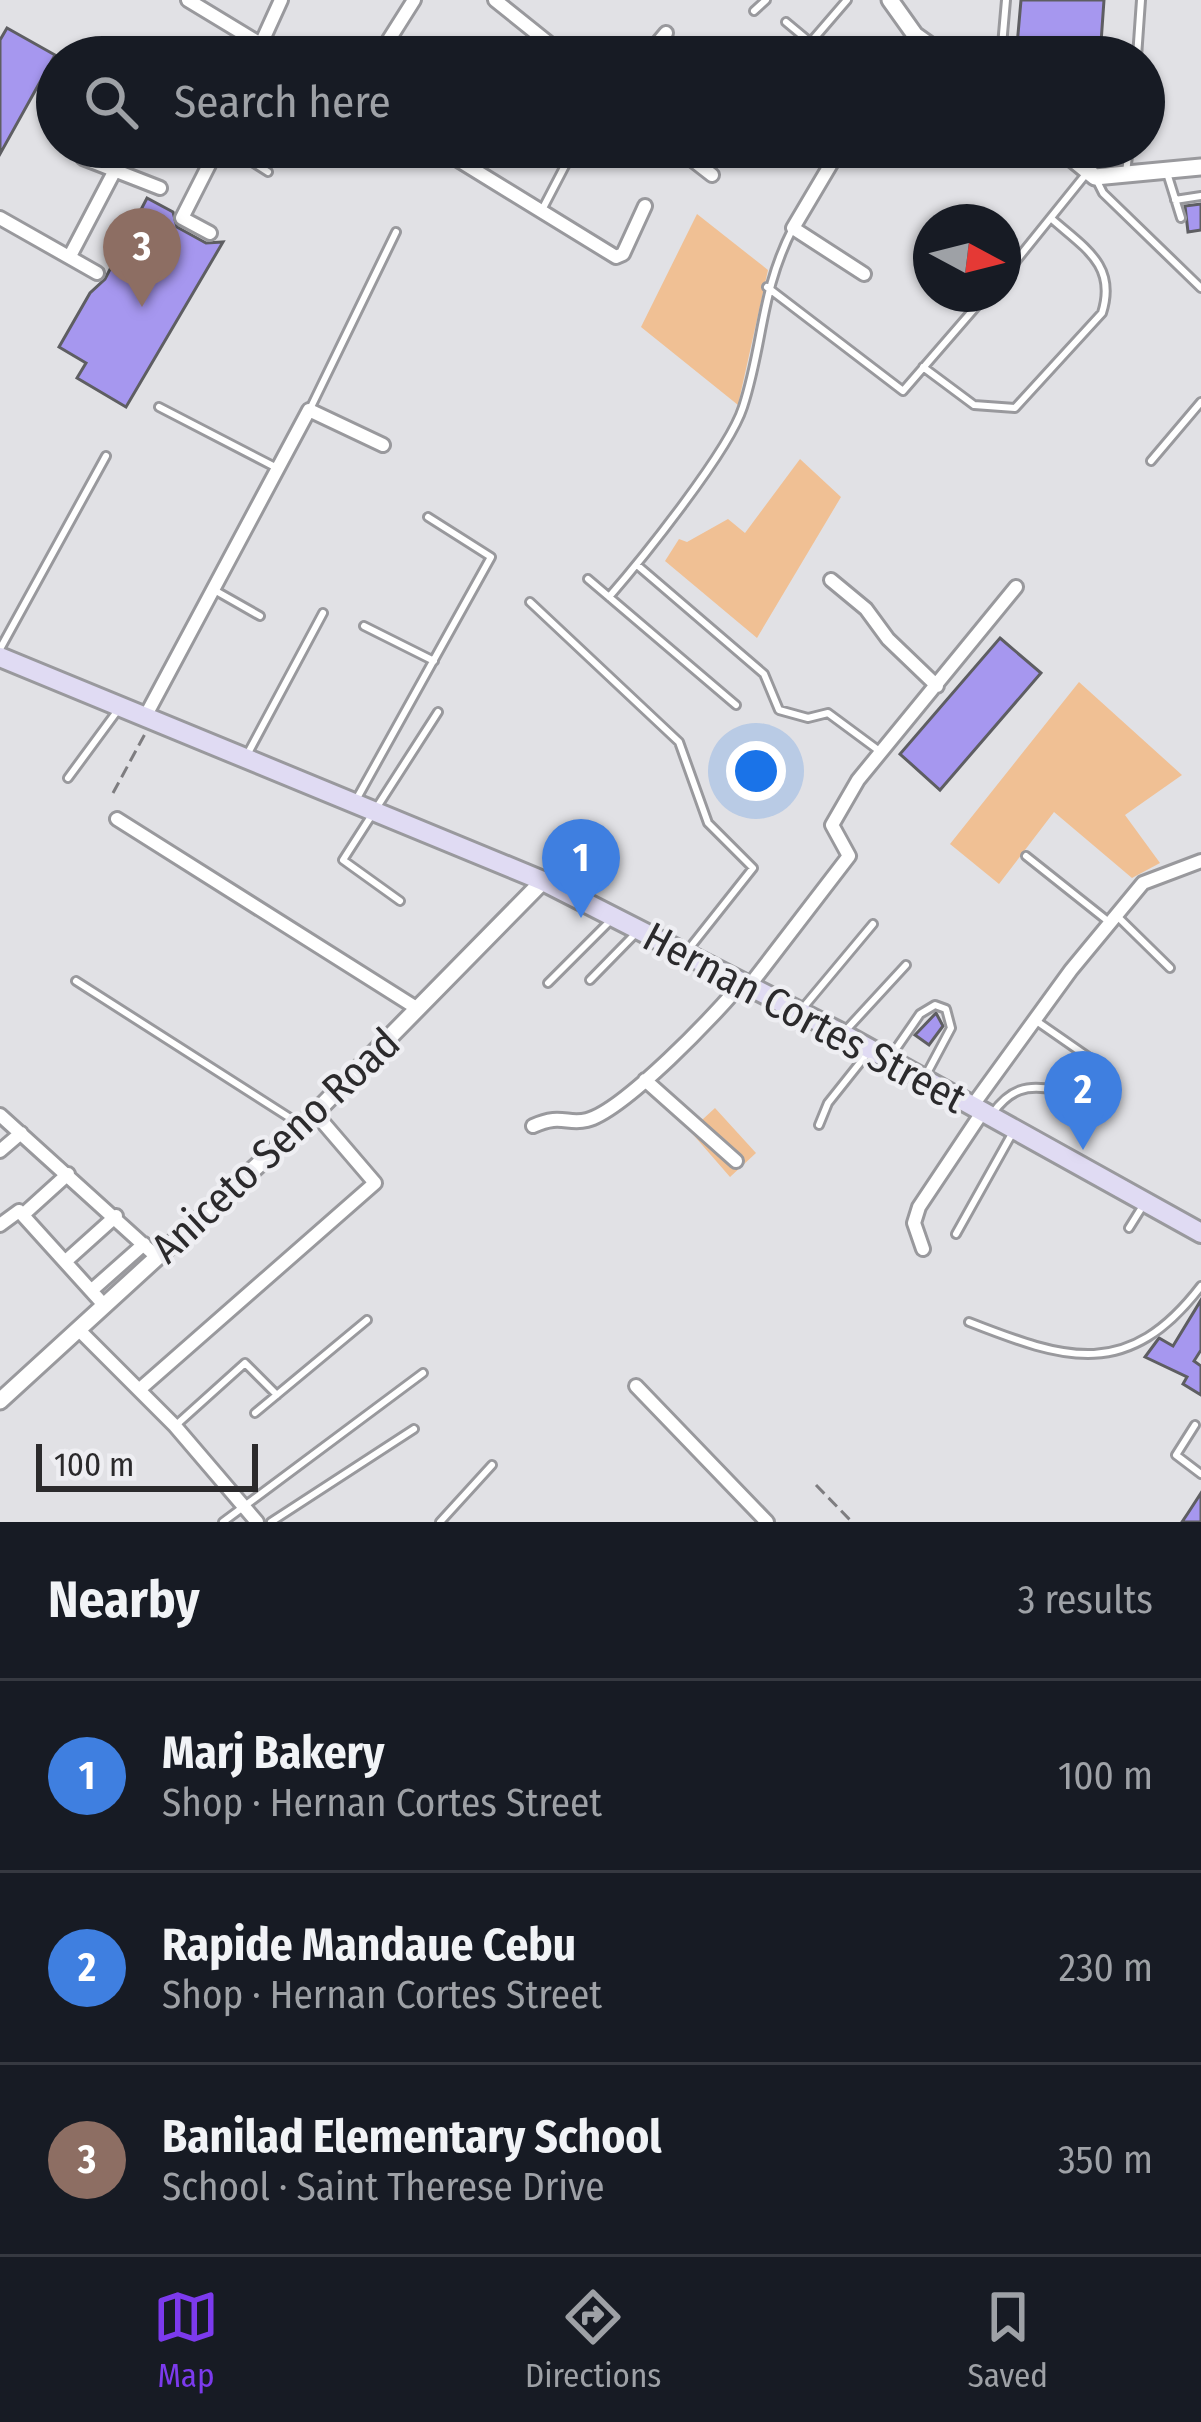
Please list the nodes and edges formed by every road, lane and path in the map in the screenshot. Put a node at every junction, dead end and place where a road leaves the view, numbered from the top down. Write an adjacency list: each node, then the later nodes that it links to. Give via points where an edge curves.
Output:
1 (188, 0): 13 (street)
2 (281, 0): 14 (street)
3 (414, 0): 15 (street)
4 (495, 0): 16 (street)
5 (766, 0): 10 (lane)
6 (847, 0): 19 (lane)
7 (890, 0): 20 (street)
8 (1006, 0): 21 (lane)
9 (1141, 0): 22 (lane)
10 (754, 11)
11 (786, 22): 18 (lane)
12 (666, 33): 17 (street)
13 (248, 36)
14 (265, 36)
15 (391, 36)
16 (540, 36)
17 (664, 36)
18 (802, 36)
19 (816, 36)
20 (916, 36)
21 (1003, 36)
22 (1138, 36)
23 (1201, 167): 35 (street)
24 (105, 168): 33 (street)
25 (207, 168): 49 (street, via 182,218)
26 (262, 168): 34 (lane)
27 (470, 168): 43 (street)
28 (564, 168): 43 (lane)
29 (703, 168): 37 (street)
30 (829, 168): 47 (street)
31 (1084, 168): 36 (street)
32 (1127, 168): 38 (lane)
33 (114, 172): 39 (street); 50 (street)
34 (268, 172)
35 (1167, 173): 38 (street); 41 (lane)
36 (1091, 174): 38 (street); 46 (lane); 55 (lane)
37 (712, 175)
38 (1126, 177)
39 (160, 188)
40 (1201, 196): 41 (lane)
41 (1175, 200): 45 (lane)
42 (645, 206): 43 (street, via 616,256)
43 (540, 212)
44 (0, 218): 50 (street)
45 (1181, 218)
46 (1053, 220): 51 (lane); 57 (lane, via 1101,261 1108,295 1102,313 1015,408 974,405)
47 (793, 228): 53 (street); 54 (lane)
48 (396, 232): 60 (lane)
49 (210, 233)
50 (70, 256): 52 (street)
51 (1021, 256)
52 (97, 273)
53 (864, 274)
54 (767, 286): 57 (lane, via 896,391); 66 (lane, via 743,411)
55 (1201, 287)
56 (971, 312): 57 (lane)
57 (923, 368)
58 (1201, 402): 63 (lane)
59 (159, 406): 64 (lane)
60 (309, 410): 61 (street); 64 (street)
61 (383, 445)
62 (106, 456): 76 (lane)
63 (1150, 461)
64 (278, 469): 70 (street)
65 (428, 517): 77 (lane, via 491,557)
66 (637, 565): 71 (lane); 83 (lane, via 764,674 779,710 808,718 828,713)
67 (588, 579): 71 (lane)
68 (831, 580): 78 (street)
69 (1016, 587): 78 (street)
70 (214, 590): 74 (lane); 82 (street)
71 (609, 597): 79 (lane)
72 (530, 602): 98 (lane, via 679,742 708,823 753,868)
73 (323, 613): 84 (lane)
74 (260, 616)
75 (364, 626): 77 (lane)
76 (0, 653): 80 (main road, Hernan Cortes Street)
77 (434, 661): 87 (lane)
78 (938, 686): 83 (street)
79 (736, 705)
80 (120, 706): 82 (main road, Hernan Cortes Street); 85 (lane)
81 (438, 712): 88 (lane)
82 (149, 719): 84 (main road, Hernan Cortes Street); 86 (path)
83 (882, 753): 104 (street, via 832,825 849,856)
84 (245, 758): 87 (main road, Hernan Cortes Street)
85 (68, 778)
86 (113, 793)
87 (354, 803): 88 (main road, Hernan Cortes Street)
88 (374, 811): 92 (main road, Hernan Cortes Street); 93 (lane, via 344,860)
89 (117, 819): 105 (street)
90 (1026, 856): 95 (lane)
91 (1201, 861): 95 (street, via 1143,883)
92 (543, 880): 94 (main road, Hernan Cortes Street); 105 (street, Aniceto Seno Road)
93 (400, 901)
94 (614, 916): 97 (main road, Hernan Cortes Street); 103 (lane)
95 (1112, 919): 100 (lane); 107 (street)
96 (873, 924): 106 (lane)
97 (639, 929): 98 (main road, Hernan Cortes Street); 101 (lane)
98 (687, 952): 104 (main road, Hernan Cortes Street)
99 (906, 965): 108 (lane)
100 (1170, 968)
101 (590, 980)
102 (76, 981): 118 (lane)
103 (548, 982)
104 (747, 983): 106 (main road, Hernan Cortes Street); 113 (street)
105 (418, 1009): 116 (street, Aniceto Seno Road)
106 (800, 1012): 108 (main road, Hernan Cortes Street)
107 (1035, 1020): 111 (lane); 115 (street)
108 (843, 1034): 109 (main road, Hernan Cortes Street)
109 (870, 1049): 110 (main road, Hernan Cortes Street); 119 (lane)
110 (889, 1059): 112 (main road, Hernan Cortes Street); 112 (lane, via 920,1014 934,1005 946,1009 951,1028)
111 (1104, 1068)
112 (924, 1078): 115 (main road, Hernan Cortes Street)
113 (646, 1080): 120 (street, via 585,1120 554,1117); 124 (street)
114 (1055, 1090): 115 (lane, via 1031,1085)
115 (982, 1110): 121 (main road, Hernan Cortes Street); 134 (street, via 919,1207 914,1223)
116 (315, 1113): 118 (street, Aniceto Seno Road); 145 (street, via 374,1184)
117 (0, 1115): 122 (street)
118 (301, 1125): 135 (street, Aniceto Seno Road)
119 (819, 1125)
120 (533, 1126)
121 (1016, 1128): 126 (main road, Hernan Cortes Street); 132 (lane)
122 (21, 1133): 123 (street); 125 (street)
123 (0, 1151)
124 (736, 1161)
125 (68, 1174): 127 (street); 128 (street)
126 (1146, 1201): 130 (lane); 131 (main road, Hernan Cortes Street)
127 (26, 1212)
128 (116, 1216): 133 (street); 136 (street)
129 (0, 1225): 139 (street, via 19,1211)
130 (1130, 1228)
131 (1201, 1232)
132 (956, 1234)
133 (144, 1244): 135 (street); 138 (street)
134 (923, 1249)
135 (157, 1257): 139 (street, Aniceto Seno Road)
136 (67, 1260)
137 (1201, 1286): 141 (lane, via 1164,1326 1116,1352 1055,1354)
138 (92, 1290)
139 (104, 1305): 142 (street, Aniceto Seno Road)
140 (368, 1320): 146 (lane)
141 (969, 1322)
142 (79, 1329): 145 (street); 147 (street, Aniceto Seno Road)
143 (423, 1373): 155 (lane)
144 (636, 1386): 160 (street)
145 (140, 1388): 150 (street)
146 (277, 1395): 148 (lane); 150 (lane, via 245,1364)
147 (0, 1401)
148 (255, 1413)
149 (1196, 1425): 153 (lane, via 1176,1455)
150 (176, 1426): 155 (street)
151 (414, 1429): 158 (lane)
152 (492, 1465): 159 (lane)
153 (1201, 1474)
154 (816, 1485): 161 (path)
155 (246, 1504): 156 (lane); 157 (street)
156 (223, 1522)
157 (257, 1522)
158 (271, 1522)
159 (440, 1522)
160 (767, 1522)
161 (852, 1522)

